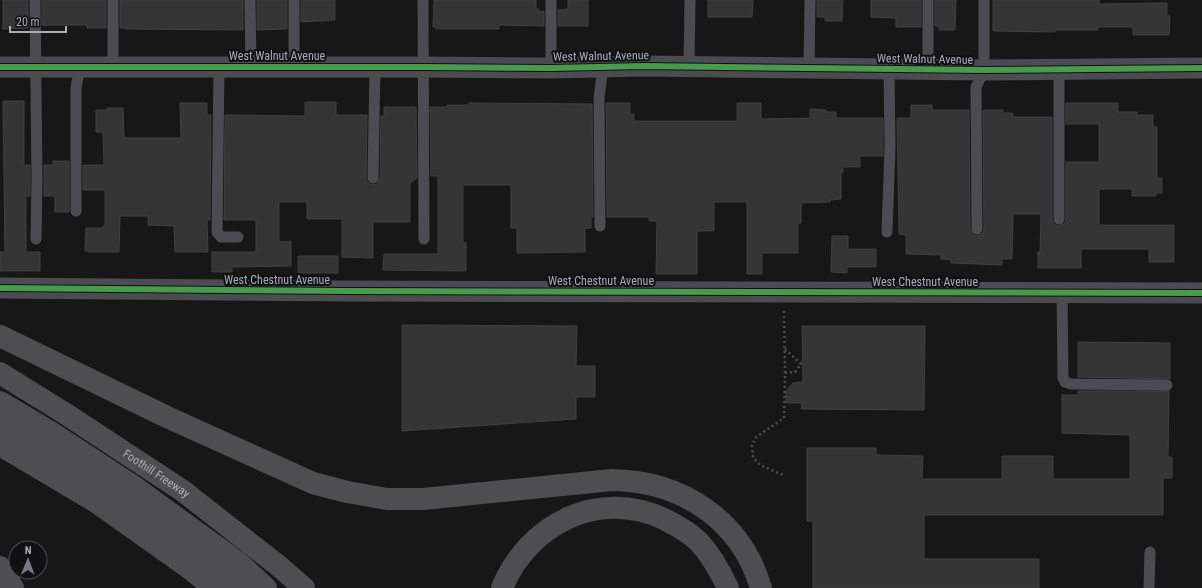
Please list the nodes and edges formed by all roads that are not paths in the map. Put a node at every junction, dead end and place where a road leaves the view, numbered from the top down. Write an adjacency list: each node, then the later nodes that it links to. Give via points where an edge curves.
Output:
1 (35, 0): 15 (lane)
2 (113, 0): 16 (lane)
3 (250, 0): 18 (lane)
4 (294, 0): 19 (lane)
5 (424, 0): 12 (lane)
6 (551, 0): 22 (lane)
7 (690, 0): 13 (lane)
8 (810, 0): 24 (lane)
9 (928, 0): 26 (lane)
10 (984, 0): 27 (lane)
11 (80, 66): 15 (street, West Walnut Avenue); 16 (street, West Walnut Avenue); 30 (lane, via 76,88)
12 (423, 66): 20 (street, West Walnut Avenue); 22 (street, West Walnut Avenue); 37 (lane)
13 (689, 66): 21 (street, West Walnut Avenue); 24 (street, West Walnut Avenue)
14 (0, 67): 15 (street, West Walnut Avenue)
15 (35, 67): 36 (lane)
16 (113, 67): 17 (street, West Walnut Avenue)
17 (219, 67): 18 (street, West Walnut Avenue); 35 (lane, via 217,232 221,237)
18 (251, 67): 19 (street, West Walnut Avenue)
19 (294, 67): 20 (street, West Walnut Avenue)
20 (374, 67): 29 (lane)
21 (603, 67): 22 (street, West Walnut Avenue); 32 (lane, via 599,98)
22 (551, 68)
23 (1202, 68): 28 (street, West Walnut Avenue)
24 (810, 69): 25 (street, West Walnut Avenue)
25 (889, 70): 26 (street, West Walnut Avenue); 34 (lane)
26 (928, 70): 27 (street, West Walnut Avenue)
27 (984, 70): 28 (street, West Walnut Avenue); 33 (lane, via 976,87)
28 (1059, 70): 31 (lane)
29 (373, 178)
30 (76, 211)
31 (1059, 219)
32 (600, 226)
33 (977, 229)
34 (887, 232)
35 (238, 237)
36 (36, 239)
37 (424, 239)
38 (0, 288): 39 (street, West Chestnut Avenue)
39 (1062, 292): 40 (street, West Chestnut Avenue); 43 (lane, via 1065,382)
40 (1202, 293)
41 (5, 339): 56 (highway, via 167,417 313,483 346,492 387,499 423,499 612,480 637,481 658,486 679,493 716,516 746,552)
42 (0, 373): 53 (highway, Foothill Freeway, via 183,491)
43 (1167, 385)
44 (0, 402): 52 (highway, via 133,486 239,563)
45 (0, 423): 51 (highway, via 102,486 184,543)
46 (0, 445): 50 (highway, via 96,502)
47 (1150, 552): 57 (lane)
48 (0, 567): 49 (highway)
49 (13, 588)
50 (214, 588)
51 (241, 588)
52 (266, 588)
53 (304, 588)
54 (502, 588): 55 (highway, via 518,558 542,534 570,517 606,508 643,511 686,531 709,554)
55 (728, 588)
56 (761, 588)
57 (1149, 588)

